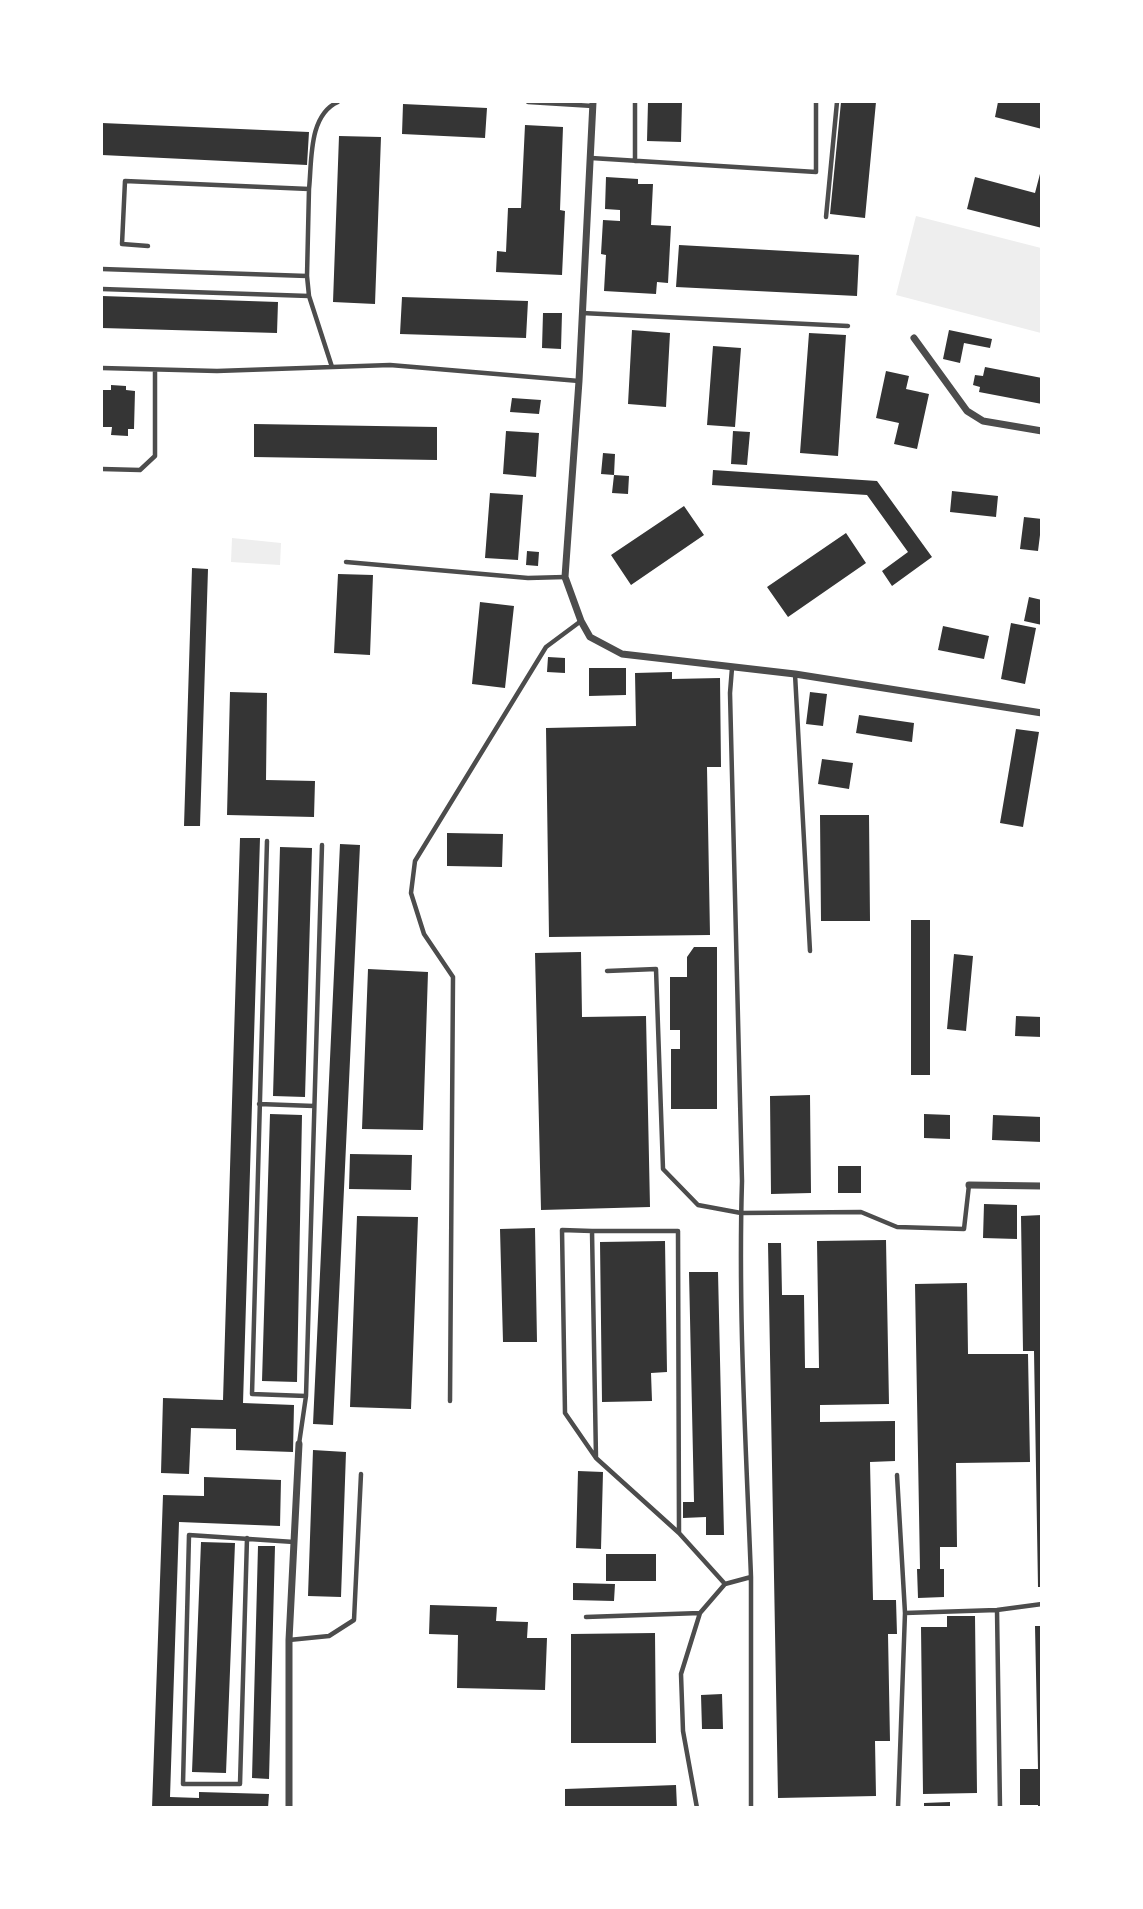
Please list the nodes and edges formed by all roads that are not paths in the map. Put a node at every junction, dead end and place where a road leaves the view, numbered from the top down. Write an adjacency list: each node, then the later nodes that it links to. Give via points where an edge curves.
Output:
1 (338, 102): 9 (lane, via 321,116 315,134)
2 (528, 102): 6 (lane)
3 (635, 102): 8 (lane)
4 (816, 102): 8 (lane, via 816,172)
5 (837, 102): 10 (lane)
6 (593, 104): 7 (street)
7 (591, 158): 8 (lane); 16 (street)
8 (635, 161)
9 (309, 189): 11 (lane, via 125,181 122,244); 13 (lane)
10 (826, 217)
11 (148, 246)
12 (102, 269): 13 (lane)
13 (307, 276): 15 (lane)
14 (102, 289): 15 (lane)
15 (309, 296): 19 (lane)
16 (582, 313): 17 (lane); 22 (street)
17 (848, 326)
18 (914, 338): 23 (street, via 967,411 983,421)
19 (332, 367): 21 (lane); 22 (lane, via 390,365)
20 (102, 368): 21 (lane)
21 (156, 370): 24 (lane, via 155,456 140,470)
22 (579, 381): 26 (street)
23 (1041, 432)
24 (102, 469)
25 (346, 562): 26 (lane, via 528,578)
26 (565, 577): 27 (street)
27 (581, 621): 28 (street, via 590,637 622,654); 42 (lane, via 546,647 415,861 411,893 424,934 453,977)
28 (732, 668): 29 (street); 39 (lane)
29 (795, 674): 30 (street); 33 (lane)
30 (1041, 713)
31 (267, 841): 35 (lane)
32 (322, 845): 36 (lane)
33 (810, 951)
34 (607, 971): 39 (lane, via 656,969 663,1169 698,1205)
35 (259, 1104): 36 (lane); 41 (lane, via 252,1394)
36 (314, 1106): 41 (lane)
37 (969, 1185): 38 (street); 39 (lane, via 964,1229 897,1227 861,1212)
38 (1041, 1186)
39 (741, 1213): 50 (lane)
40 (592, 1231): 44 (lane); 44 (lane, via 562,1230 565,1413); 47 (lane, via 678,1231)
41 (306, 1396): 43 (lane)
42 (450, 1401)
43 (299, 1444): 49 (street)
44 (596, 1458): 47 (lane)
45 (361, 1474): 57 (lane, via 354,1620 329,1636)
46 (897, 1475): 55 (lane)
47 (679, 1533): 51 (lane)
48 (247, 1538): 48 (lane, via 240,1784 183,1784 189,1535); 49 (lane)
49 (294, 1542): 57 (street)
50 (751, 1577): 51 (lane); 60 (lane)
51 (725, 1584): 54 (lane)
52 (1041, 1604): 53 (lane)
53 (997, 1610): 55 (lane); 62 (lane)
54 (701, 1613): 56 (lane); 59 (lane, via 681,1674 683,1731)
55 (905, 1613): 61 (lane)
56 (586, 1617)
57 (289, 1640): 58 (street)
58 (289, 1808)
59 (696, 1808)
60 (751, 1808)
61 (898, 1808)
62 (1000, 1808)

